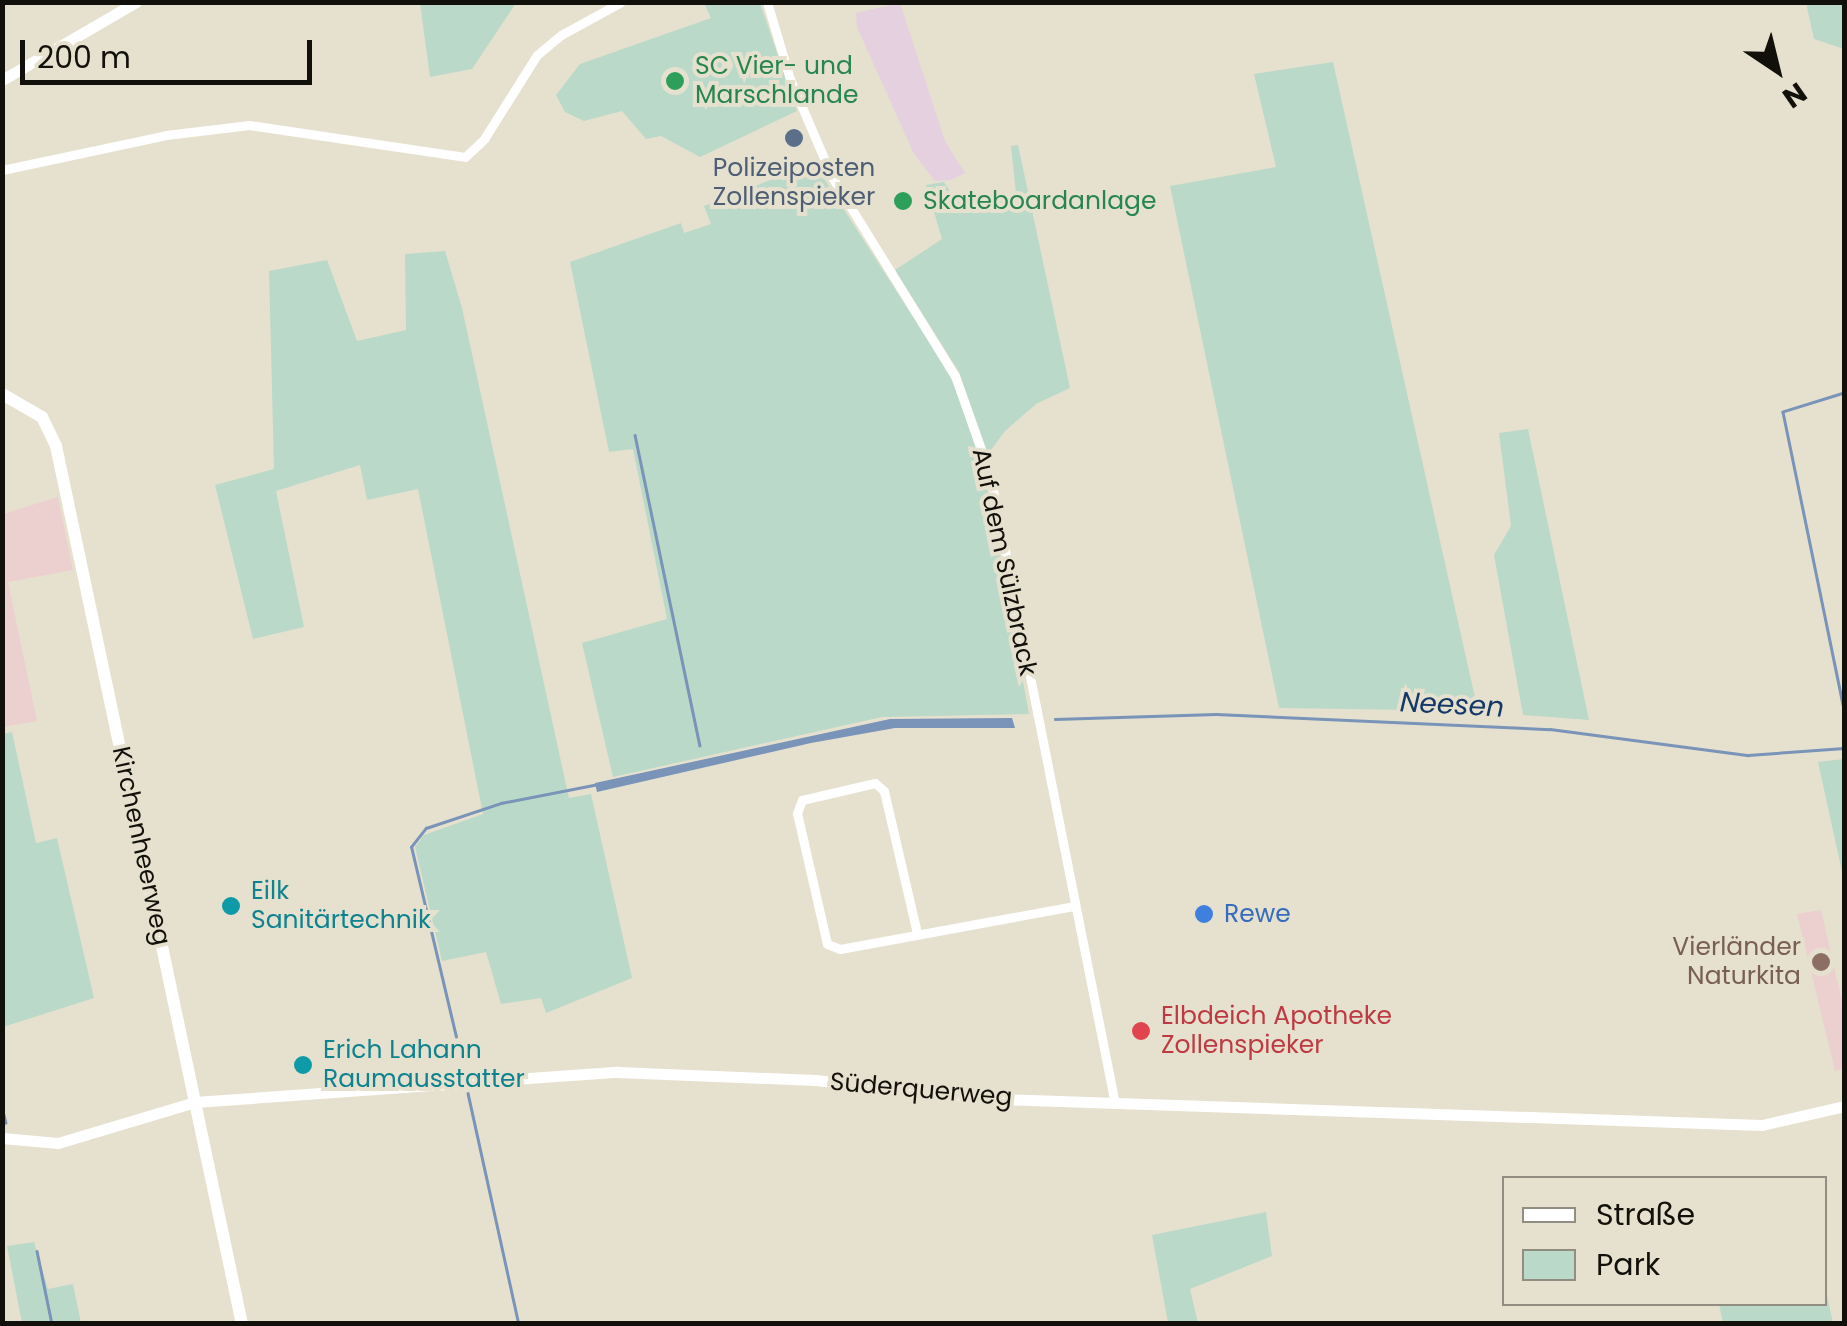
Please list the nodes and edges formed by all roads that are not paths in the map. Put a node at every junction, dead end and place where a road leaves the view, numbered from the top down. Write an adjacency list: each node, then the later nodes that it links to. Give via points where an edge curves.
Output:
1 (136, 2): 4 (street)
2 (621, 2): 5 (street, via 537,55 484,139 465,157 249,125 166,135)
3 (767, 2): 7 (street, Auf dem Sülzbrack, via 832,177 955,376 990,475)
4 (2, 80)
5 (2, 170)
6 (2, 394): 9 (main road, Kirchenheerweg, via 42,417 56,446)
7 (1075, 906): 8 (street); 10 (street, Auf dem Sülzbrack)
8 (917, 934): 8 (street, via 840,949 827,944 796,813 802,800 874,783 884,791)
9 (195, 1102): 10 (street, Süderquerweg, via 617,1072); 12 (street, Süderquerweg, via 58,1142); 13 (main road, Kirchenheerweg)
10 (1115, 1104): 11 (street, Süderquerweg, via 1762,1126)
11 (1844, 1106)
12 (2, 1138)
13 (242, 1324)

